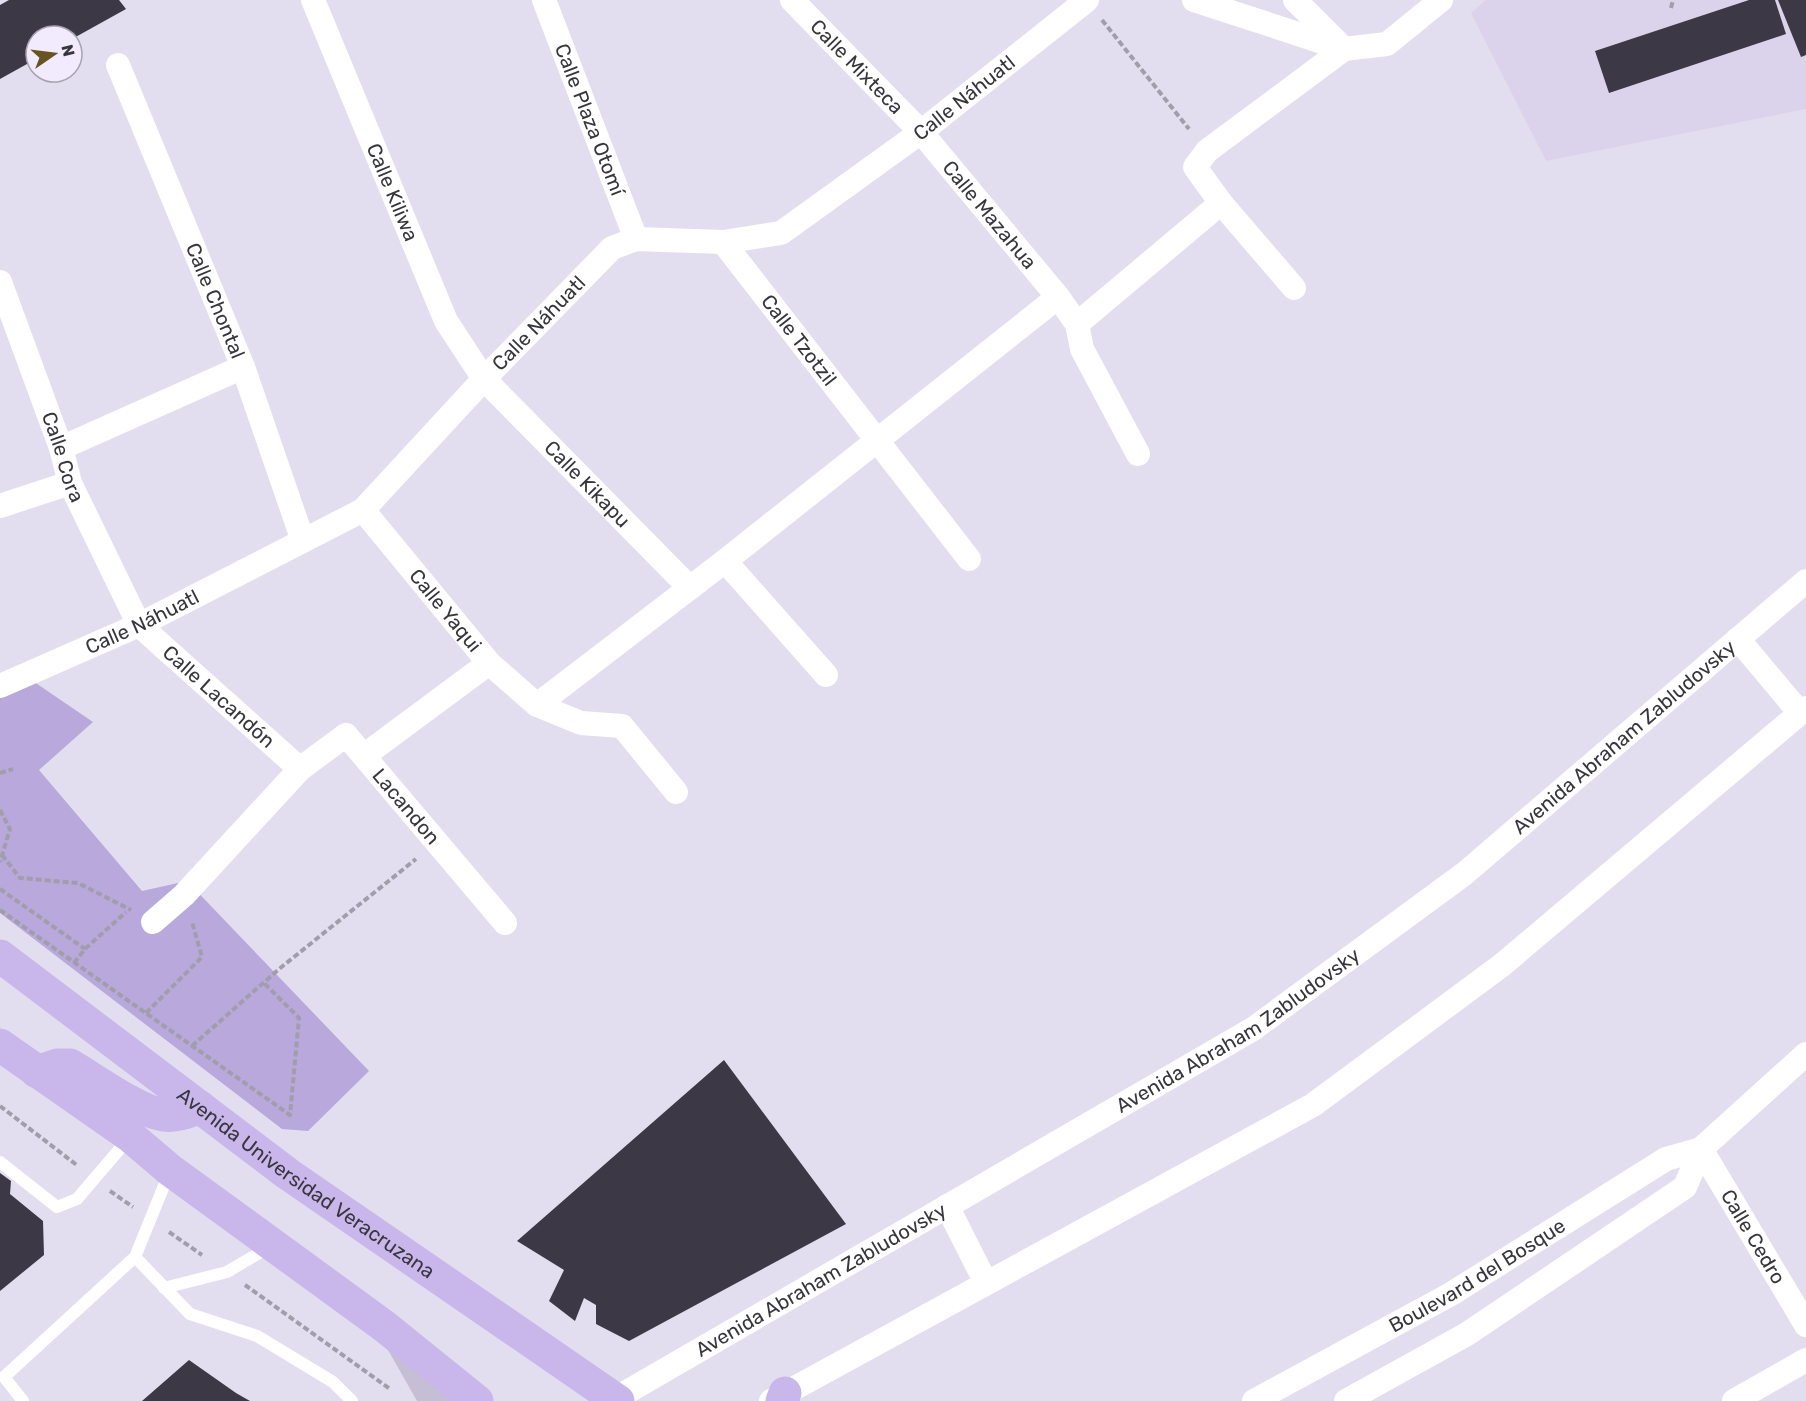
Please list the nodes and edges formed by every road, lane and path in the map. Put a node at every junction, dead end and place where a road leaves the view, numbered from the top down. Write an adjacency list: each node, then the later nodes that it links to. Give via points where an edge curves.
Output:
1 (313, 0): 22 (street, Calle Kiliwa, via 446,321)
2 (544, 0): 15 (street, Calle Plaza Otomí)
3 (792, 0): 12 (street, Calle Mixteca)
4 (1087, 0): 12 (street, Calle Náhuatl); 13 (path)
5 (1194, 0): 10 (street)
6 (1295, 0): 10 (street)
7 (1441, 0): 10 (street, via 1387,45)
8 (1673, 0): 9 (path)
9 (1671, 8)
10 (1344, 49): 13 (street)
11 (118, 65): 21 (street, Calle Chontal)
12 (921, 132): 16 (street, Calle Náhuatl, via 781,233); 19 (street, Calle Mazahua)
13 (1201, 159): 14 (street)
14 (1221, 203): 18 (street); 20 (street)
15 (636, 239): 16 (street, Calle Náhuatl); 22 (street, Calle Náhuatl, via 612,248)
16 (723, 242): 23 (street, Calle Tzotzil)
17 (0, 282): 24 (street, Calle Cora)
18 (1294, 288)
19 (1058, 297): 20 (street, Calle Mazahua); 23 (street)
20 (1077, 324): 25 (street, via 1082,350)
21 (243, 367): 24 (street); 29 (street, Calle Chontal)
22 (484, 379): 28 (street, Calle Náhuatl); 33 (street, Calle Kikapu)
23 (878, 439): 30 (street, Calle Tzotzil); 31 (street)
24 (61, 448): 26 (street, Calle Cora)
25 (1138, 454)
26 (70, 483): 27 (street); 34 (street, Calle Cora)
27 (0, 506)
28 (363, 510): 29 (street, Calle Náhuatl); 36 (street, Calle Yaqui)
29 (303, 541): 34 (street, Calle Náhuatl)
30 (969, 559)
31 (725, 561): 33 (street); 37 (street)
32 (1806, 581): 35 (street, Avenida Abraham Zabludovsky)
33 (690, 588): 39 (street)
34 (139, 625): 38 (street, Calle Náhuatl); 43 (street, Calle Lacandón)
35 (1738, 639): 40 (street); 70 (street, Avenida Abraham Zabludovsky, via 1464,874 1253,1029)
36 (489, 663): 39 (street, Calle Yaqui); 41 (street)
37 (826, 675)
38 (0, 686)
39 (537, 705): 45 (street, Calle Yaqui, via 581,723 622,726)
40 (1803, 711): 73 (street, via 1502,965 1313,1105)
41 (365, 755): 43 (street, Lacandon, via 346,735); 47 (street, Lacandon)
42 (13, 769): 44 (path)
43 (300, 769): 53 (street, via 184,895)
44 (0, 773)
45 (676, 792)
46 (0, 810): 48 (path, via 10,829)
47 (438, 842): 54 (street, Lacandon); 59 (path)
48 (2, 855): 49 (path); 52 (path, via 20,878 78,883)
49 (0, 862)
50 (0, 889): 55 (path)
51 (0, 910): 58 (path)
52 (129, 910): 53 (path); 55 (path)
53 (153, 922)
54 (505, 923)
55 (85, 949): 58 (path)
56 (0, 956): 65 (main road, Avenida Universidad Veracruzana)
57 (202, 957): 60 (path)
58 (74, 963): 60 (path)
59 (264, 983): 62 (path); 62 (path, via 298,1018 290,1115)
60 (146, 1013): 62 (path)
61 (0, 1045): 64 (main road)
62 (192, 1047)
63 (1806, 1054): 67 (street, Boulevard del Bosque)
64 (37, 1072): 65 (main road, via 70,1065 163,1115); 66 (main road)
65 (200, 1107): 79 (main road, Avenida Universidad Veracruzana, via 288,1174)
66 (130, 1136): 68 (lane, via 77,1199 57,1207); 69 (main road)
67 (1701, 1149): 75 (street, Calle Cedro); 84 (street, Boulevard del Bosque, via 1666,1159 1451,1294); 85 (street, Boulevard del Bosque, via 1685,1186 1467,1334)
68 (0, 1162)
69 (170, 1170): 71 (main road); 72 (lane)
70 (947, 1206): 73 (street); 79 (street, Avenida Abraham Zabludovsky)
71 (272, 1245): 74 (lane, via 227,1272); 76 (main road)
72 (135, 1257): 74 (lane); 80 (lane, via 4,1377)
73 (986, 1284): 78 (street)
74 (164, 1288): 81 (lane, via 190,1314 257,1336 333,1382)
75 (1806, 1325)
76 (402, 1341): 82 (main road); 83 (main road)
77 (1806, 1360): 86 (street)
78 (779, 1398)
79 (617, 1400)
80 (23, 1401)
81 (352, 1401)
82 (436, 1401)
83 (477, 1401)
84 (1254, 1401)
85 (1346, 1401)
86 (1734, 1401)

